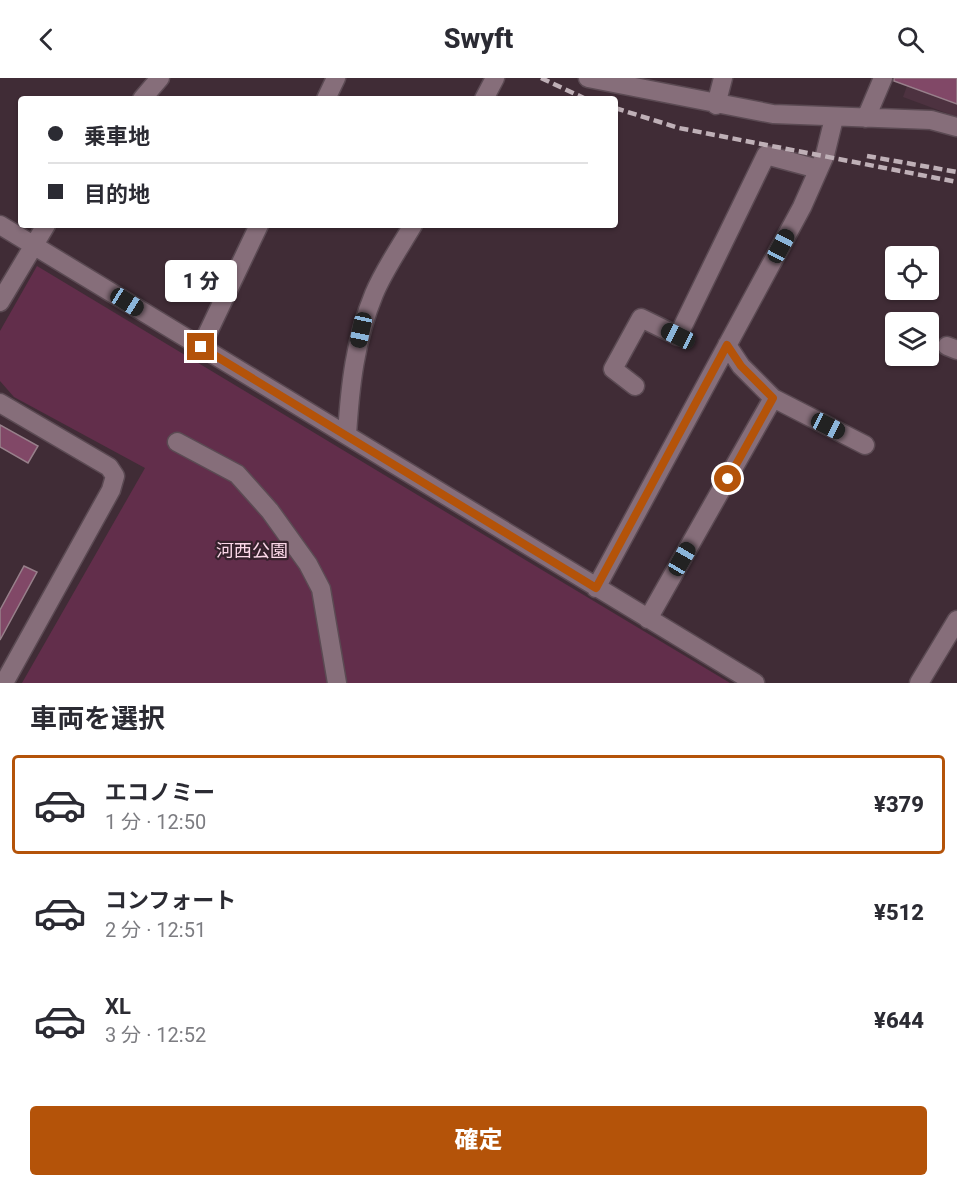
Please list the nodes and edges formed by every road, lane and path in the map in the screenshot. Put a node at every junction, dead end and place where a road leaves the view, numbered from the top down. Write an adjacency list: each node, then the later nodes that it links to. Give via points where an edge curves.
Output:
1 (160, 78): 8 (street)
2 (336, 78): 9 (street)
3 (495, 78): 10 (street)
4 (588, 78): 7 (street)
5 (723, 78): 11 (street)
6 (883, 78): 13 (street)
7 (628, 82): 11 (street)
8 (145, 96)
9 (327, 96)
10 (486, 96)
11 (716, 105): 12 (street)
12 (834, 118): 13 (street); 15 (street)
13 (866, 118): 14 (street, via 931,120)
14 (957, 127)
15 (818, 169): 22 (street, via 802,207); 24 (street, via 766,155 678,336 641,318 613,369)
16 (0, 225): 20 (street)
17 (44, 228): 20 (street)
18 (258, 228): 23 (street)
19 (411, 228): 27 (street, via 375,292 361,330 351,378)
20 (34, 245): 21 (street); 23 (street)
21 (0, 302)
22 (727, 345): 25 (street, via 741,366); 30 (street)
23 (201, 347): 27 (street)
24 (635, 386)
25 (773, 398): 29 (street); 31 (street)
26 (0, 403): 33 (street, via 109,467 115,476 111,490)
27 (347, 435): 30 (street)
28 (177, 442): 34 (street, via 237,474 308,564 321,589)
29 (865, 445)
30 (596, 588): 31 (street)
31 (648, 619): 35 (street)
32 (957, 620): 36 (street)
33 (4, 683)
34 (337, 683)
35 (755, 683)
36 (919, 683)

